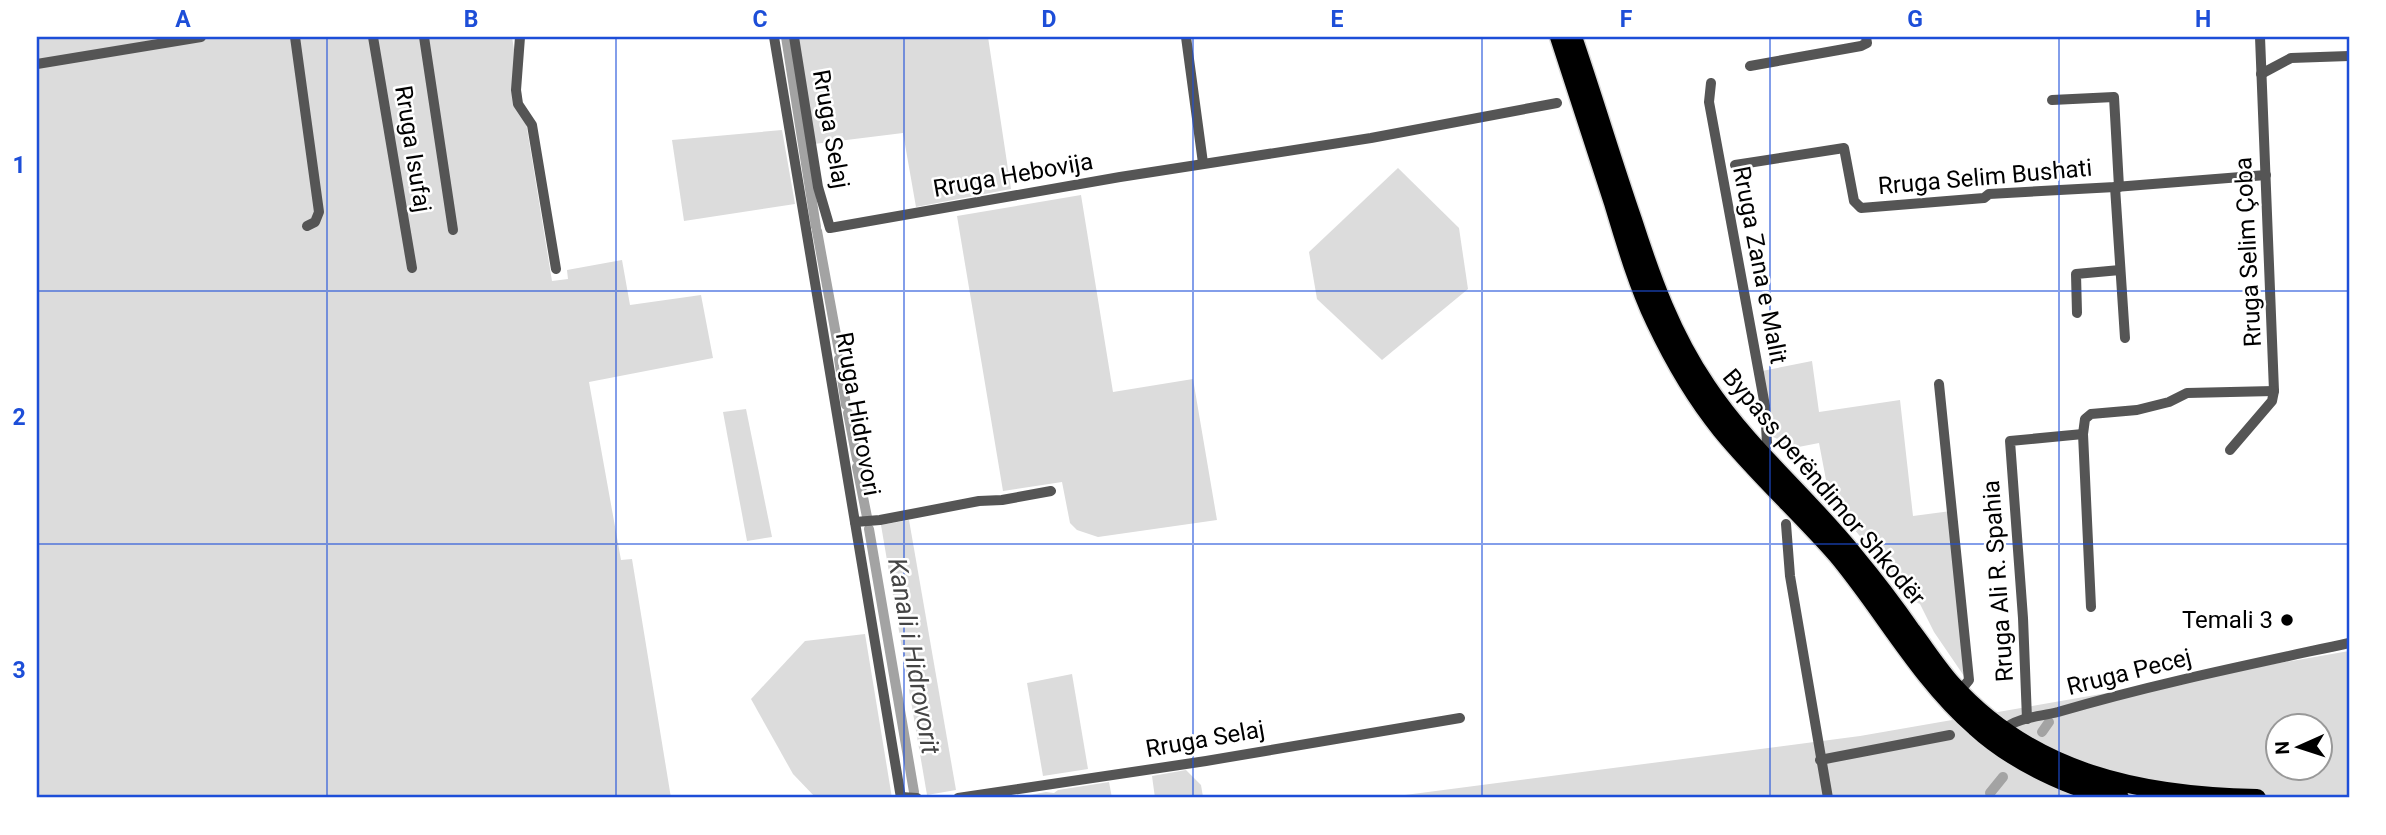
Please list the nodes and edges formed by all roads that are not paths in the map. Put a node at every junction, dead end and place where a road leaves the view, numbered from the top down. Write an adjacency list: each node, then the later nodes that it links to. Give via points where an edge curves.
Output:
1 (201, 37): 14 (street)
2 (295, 37): 24 (street, via 319,212)
3 (373, 37): 27 (street, Rruga Isufaj)
4 (424, 37): 26 (street, Rruga Isufaj)
5 (520, 37): 28 (street, via 518,104 532,125)
6 (774, 37): 38 (street, Rruga Hidrovori)
7 (793, 37): 25 (street, Rruga Selaj, via 818,187)
8 (1186, 37): 20 (street)
9 (1559, 37): 52 (highway, Bypass perëndimor Shkodër, via 1655,322 1685,379 1720,429 1836,555 1939,690 1975,728 2013,756 2056,777)
10 (1573, 37): 36 (highway, Bypass perëndimor Shkodër, via 1664,309 1705,384)
11 (2260, 37): 16 (street, Rruga Selim Çoba)
12 (1867, 40): 15 (street, via 1824,54)
13 (2349, 56): 16 (street, via 2291,58)
14 (37, 64)
15 (1750, 66)
16 (2261, 74): 22 (street, Rruga Selim Çoba)
17 (1711, 83): 36 (street, Rruga Zana e Malit, via 1711,116 1765,406 1767,444)
18 (2052, 100): 23 (street, Rruga Selim Bushati, via 2114,97)
19 (1557, 103): 20 (street, Rruga Hebovija)
20 (1203, 163): 25 (street, Rruga Hebovija)
21 (1735, 165): 23 (street, Rruga Selim Bushati, via 1844,148 1854,201 1861,208)
22 (2266, 175): 23 (street, Rruga Selim Bushati); 33 (street, Rruga Selim Çoba)
23 (2117, 187): 29 (street)
24 (307, 226)
25 (830, 228)
26 (453, 230)
27 (412, 268)
28 (556, 270)
29 (2120, 270): 30 (street, via 2076,274); 31 (street)
30 (2077, 313)
31 (2125, 338)
32 (1939, 384): 42 (street, via 1969,680)
33 (2274, 391): 34 (street, via 2186,393 2137,410 2091,414 2085,419); 35 (street, via 2272,401)
34 (2083, 433): 40 (street); 44 (street, Rruga Ali R. Spahia, via 2010,441)
35 (2230, 450)
36 (1762, 455): 42 (highway, Bypass perëndimor Shkodër, via 1850,549)
37 (1051, 491): 38 (street)
38 (855, 522): 48 (street, Rruga Hidrovori)
39 (1786, 524): 47 (street)
40 (2091, 607)
41 (2349, 643): 44 (street, Rruga Pecej)
42 (1959, 691): 45 (highway, Bypass perëndimor Shkodër)
43 (1460, 718): 50 (street, Rruga Selaj)
44 (2027, 719): 45 (street, Rruga Pecej)
45 (2003, 730): 53 (highway, Bypass perëndimor Shkodër, via 2063,765 2099,778 2198,795)
46 (1950, 735): 47 (street)
47 (1820, 760): 51 (street)
48 (901, 798): 49 (street)
49 (916, 798)
50 (958, 798)
51 (1828, 798)
52 (2120, 798)
53 (2257, 798)

